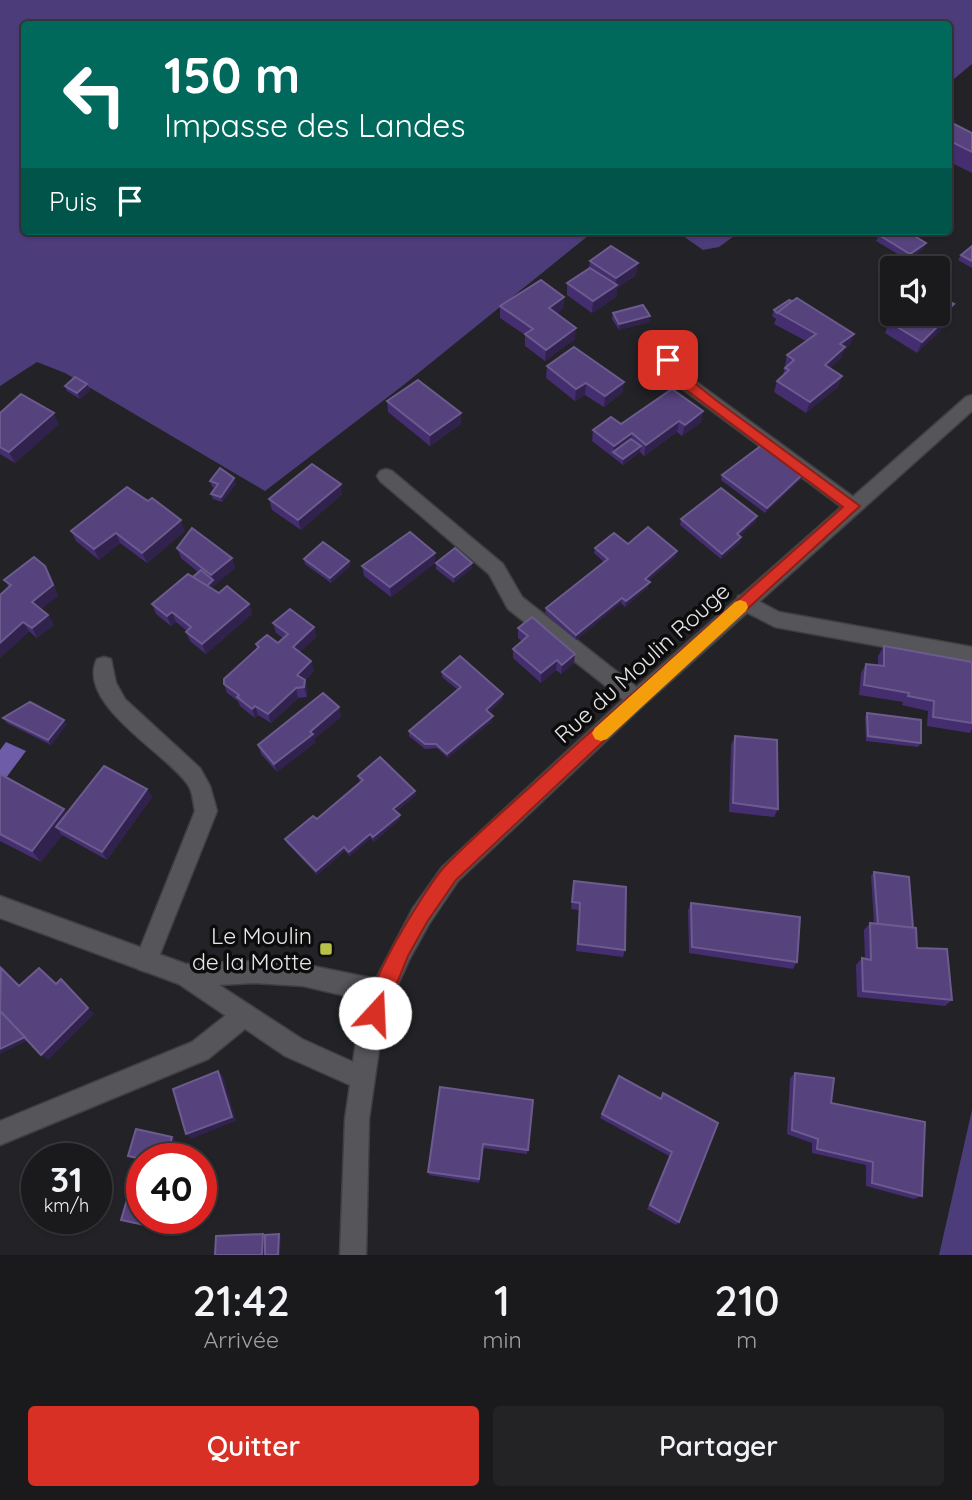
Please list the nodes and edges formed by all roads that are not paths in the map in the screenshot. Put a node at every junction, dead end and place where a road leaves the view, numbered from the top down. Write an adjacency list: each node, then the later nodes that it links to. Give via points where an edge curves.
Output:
1 (658, 344): 4 (street, via 678,377)
2 (972, 401): 4 (street, Rue du Moulin Rouge)
3 (386, 476): 8 (street, via 496,569 515,603)
4 (853, 506): 5 (street, Rue du Moulin Rouge)
5 (745, 602): 6 (street, via 775,619); 8 (street, Rue du Moulin Rouge)
6 (972, 655)
7 (104, 665): 10 (street, via 106,685 118,705 193,775 206,811)
8 (637, 699): 12 (street, Rue du Moulin Rouge, via 450,874 421,916)
9 (0, 907): 10 (street)
10 (146, 961): 11 (street)
11 (186, 975): 12 (street, via 303,975); 13 (street)
12 (382, 992): 14 (street, Rue du Moulin Rouge)
13 (243, 1016): 14 (street, via 338,1071); 15 (street, via 200,1051)
14 (361, 1077): 16 (street, Rue du Moulin Rouge)
15 (0, 1133)
16 (353, 1255)

